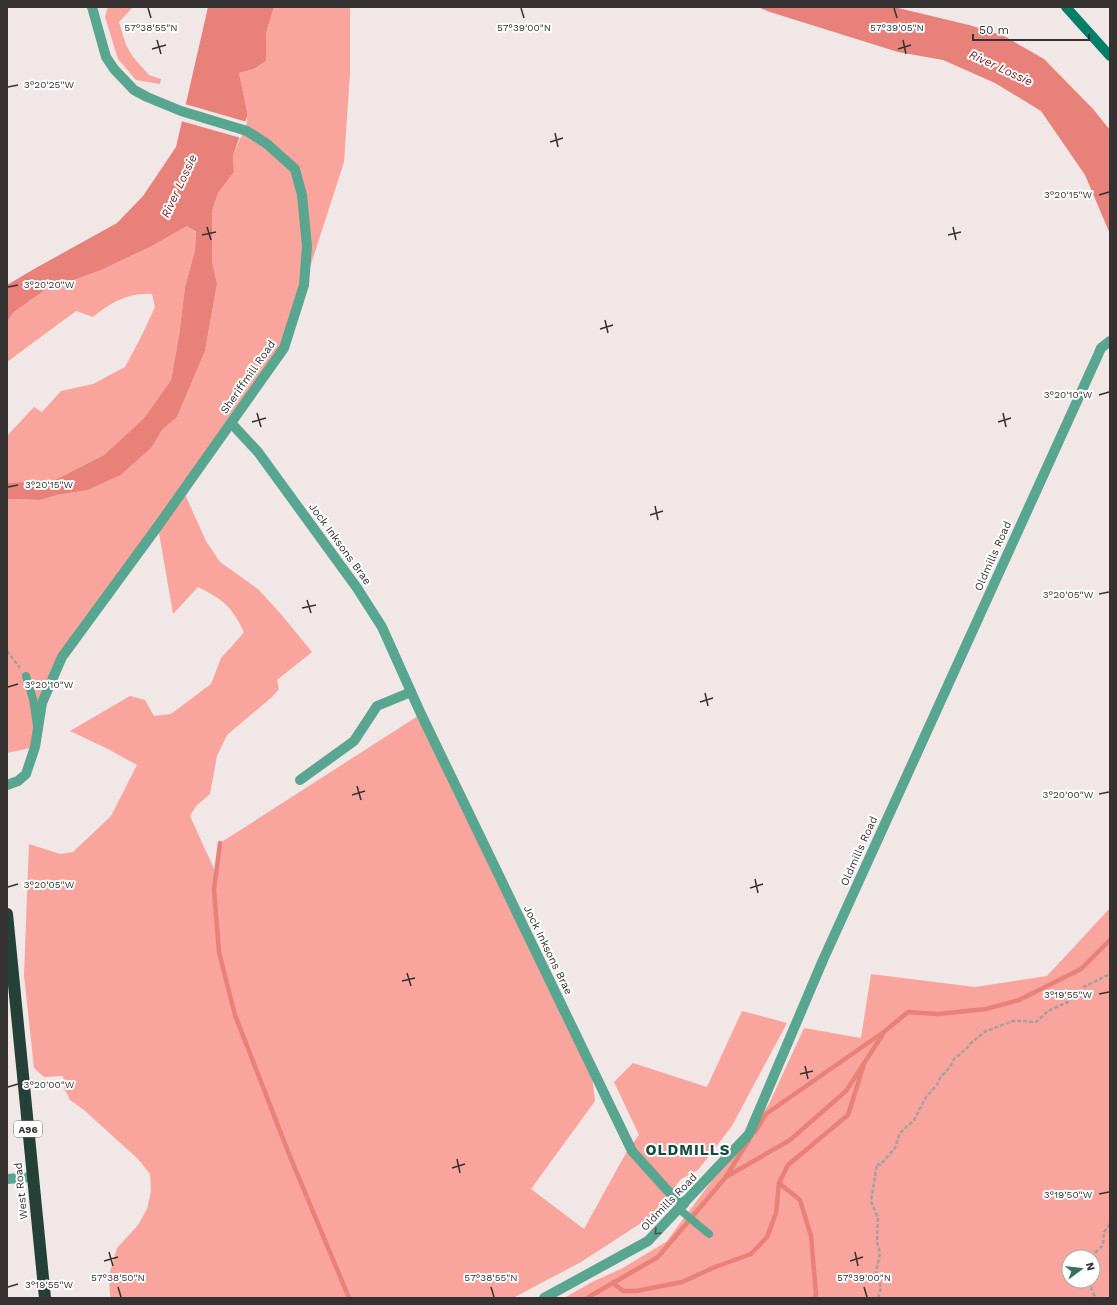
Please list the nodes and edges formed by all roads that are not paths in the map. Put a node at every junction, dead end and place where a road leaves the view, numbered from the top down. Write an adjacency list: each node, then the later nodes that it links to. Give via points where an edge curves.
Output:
1 (92, 7): 5 (street, Sheriffmill Road, via 105,53 114,68 134,90 181,111 247,131 267,144 295,169 302,195 307,246 304,285 284,348)
2 (1066, 7): 3 (street)
3 (1110, 56)
4 (1110, 341): 15 (street, Oldmills Road, via 1101,348 822,960 749,1134)
5 (231, 423): 7 (street, Jock Inksons Brae, via 258,452 357,588 382,627); 8 (street, Sheriffmill Road, via 62,657 42,703)
6 (26, 676): 8 (lane, via 33,698)
7 (411, 692): 9 (street, via 377,706 354,741); 15 (street, Jock Inksons Brae, via 632,1150)
8 (38, 732): 10 (street, Sheriffmill Road, via 26,774)
9 (300, 780)
10 (7, 785)
11 (7, 914): 12 (highway, West Road / A96)
12 (12, 1004): 13 (highway, West Road / A96)
13 (33, 1177): 14 (street); 17 (highway, West Road / A96)
14 (7, 1179)
15 (682, 1209): 16 (lane); 18 (street, Oldmills Road, one-way to 18, via 648,1241)
16 (709, 1234)
17 (45, 1298)
18 (544, 1298)

